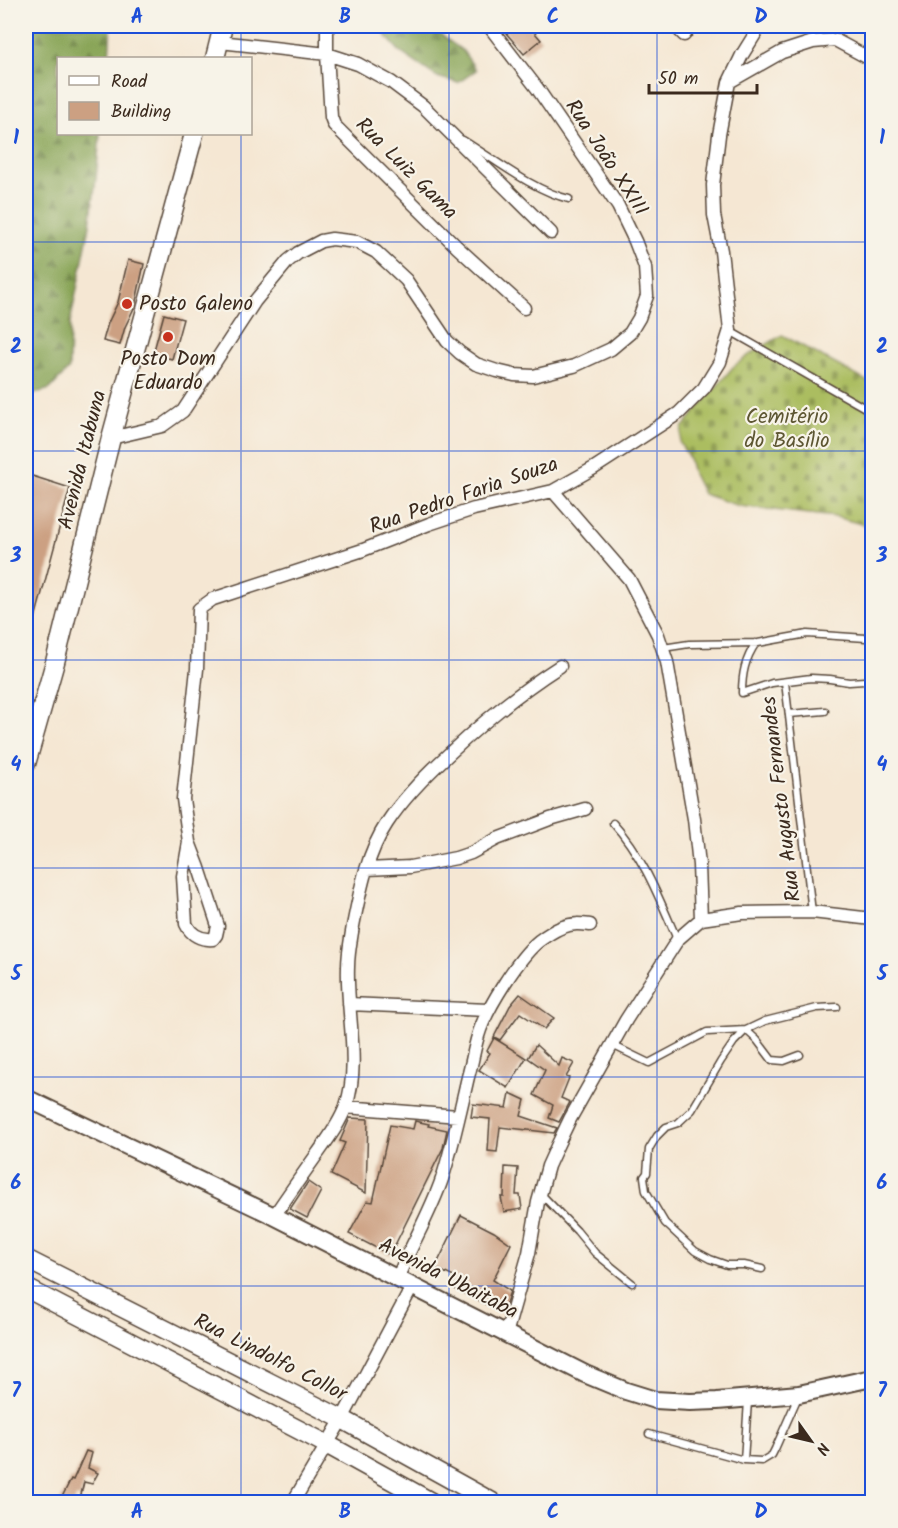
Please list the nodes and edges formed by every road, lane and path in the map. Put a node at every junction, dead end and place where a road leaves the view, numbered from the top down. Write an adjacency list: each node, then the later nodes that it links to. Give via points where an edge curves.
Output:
1 (327, 26): 7 (street, Rua Luiz Gama)
2 (489, 26): 17 (street, Rua João XXIII, via 537,88 618,206 631,232 645,267 647,296 630,333 611,349 574,366 533,376 497,371 476,364 447,341 406,280 376,252 357,242 332,239 298,253 282,269 255,301 183,411 162,426)
3 (675, 26): 4 (street, via 684,35)
4 (691, 26)
5 (760, 26): 9 (street, Rua Pedro Faria Souza)
6 (219, 42): 7 (street)
7 (327, 54): 10 (street, via 358,64 391,82); 14 (street, Rua Luiz Gama, via 334,125)
8 (873, 60): 9 (street, via 835,40 813,42 782,52)
9 (729, 82): 15 (street, Rua Pedro Faria Souza, via 713,185)
10 (448, 129): 12 (lane, via 532,184 553,196); 13 (street)
11 (194, 135): 17 (main road, Avenida Itabuna)
12 (569, 199)
13 (551, 233)
14 (524, 308)
15 (730, 330): 16 (lane); 18 (street, Rua Pedro Faria Souza, via 720,362 704,388 679,413)
16 (873, 412)
17 (111, 438): 27 (main road, Avenida Itabuna)
18 (553, 491): 21 (street, via 629,579); 30 (street, Rua Pedro Faria Souza, via 440,520 363,550 213,599 199,609 197,669 183,799)
19 (866, 638): 20 (lane, via 807,634)
20 (756, 643): 21 (lane); 24 (lane, via 745,664 742,693)
21 (663, 648): 33 (street, via 694,819)
22 (560, 666): 31 (street, via 487,720 423,779 386,824)
23 (864, 681): 24 (lane, via 811,678)
24 (785, 682): 26 (lane, Rua Augusto Fernandes)
25 (825, 711): 26 (lane)
26 (789, 714): 32 (lane, Rua Augusto Fernandes)
27 (26, 764)
28 (585, 809): 31 (street, via 497,838 456,858 410,867)
29 (613, 823): 36 (lane, via 634,850)
30 (189, 842): 30 (street, via 218,926 213,939 197,937 186,924 183,876)
31 (367, 869): 37 (street, via 348,965)
32 (812, 912): 33 (street); 34 (street)
33 (701, 918): 36 (street)
34 (873, 919)
35 (590, 925): 39 (street, via 563,927 542,938)
36 (678, 939): 41 (street)
37 (349, 1004): 39 (street); 44 (street, via 352,1069)
38 (837, 1007): 40 (lane, via 765,1021)
39 (488, 1010): 45 (street)
40 (746, 1030): 41 (lane, via 707,1032 650,1063); 42 (lane, via 772,1060 784,1061); 49 (lane, via 721,1061 692,1110 657,1136 644,1177 646,1191 665,1223 695,1251 727,1265)
41 (612, 1045): 46 (street, via 566,1127)
42 (800, 1054)
43 (26, 1098): 47 (main road, Avenida Ubaitaba)
44 (346, 1107): 45 (street); 47 (street)
45 (458, 1116): 50 (street, via 441,1180)
46 (540, 1193): 51 (lane, via 595,1252); 54 (street, via 529,1253)
47 (273, 1216): 50 (main road, Avenida Ubaitaba)
48 (26, 1259): 58 (main road, Rua Lindolfo Collor)
49 (762, 1269)
50 (397, 1279): 52 (main road, Avenida Ubaitaba)
51 (632, 1283)
52 (412, 1287): 54 (main road, Avenida Ubaitaba); 58 (street)
53 (26, 1288): 60 (main road)
54 (506, 1334): 57 (main road, Avenida Ubaitaba, via 585,1374 655,1400)
55 (873, 1378): 56 (main road, Avenida Ubaitaba)
56 (799, 1394): 57 (main road, Avenida Ubaitaba); 61 (lane, via 772,1455 762,1461)
57 (749, 1398): 61 (lane)
58 (342, 1419): 60 (street); 64 (main road, Rua Lindolfo Collor)
59 (649, 1434): 61 (lane)
60 (328, 1444): 62 (street); 63 (main road)
61 (744, 1460)
62 (293, 1503)
63 (432, 1503)
64 (492, 1503)

